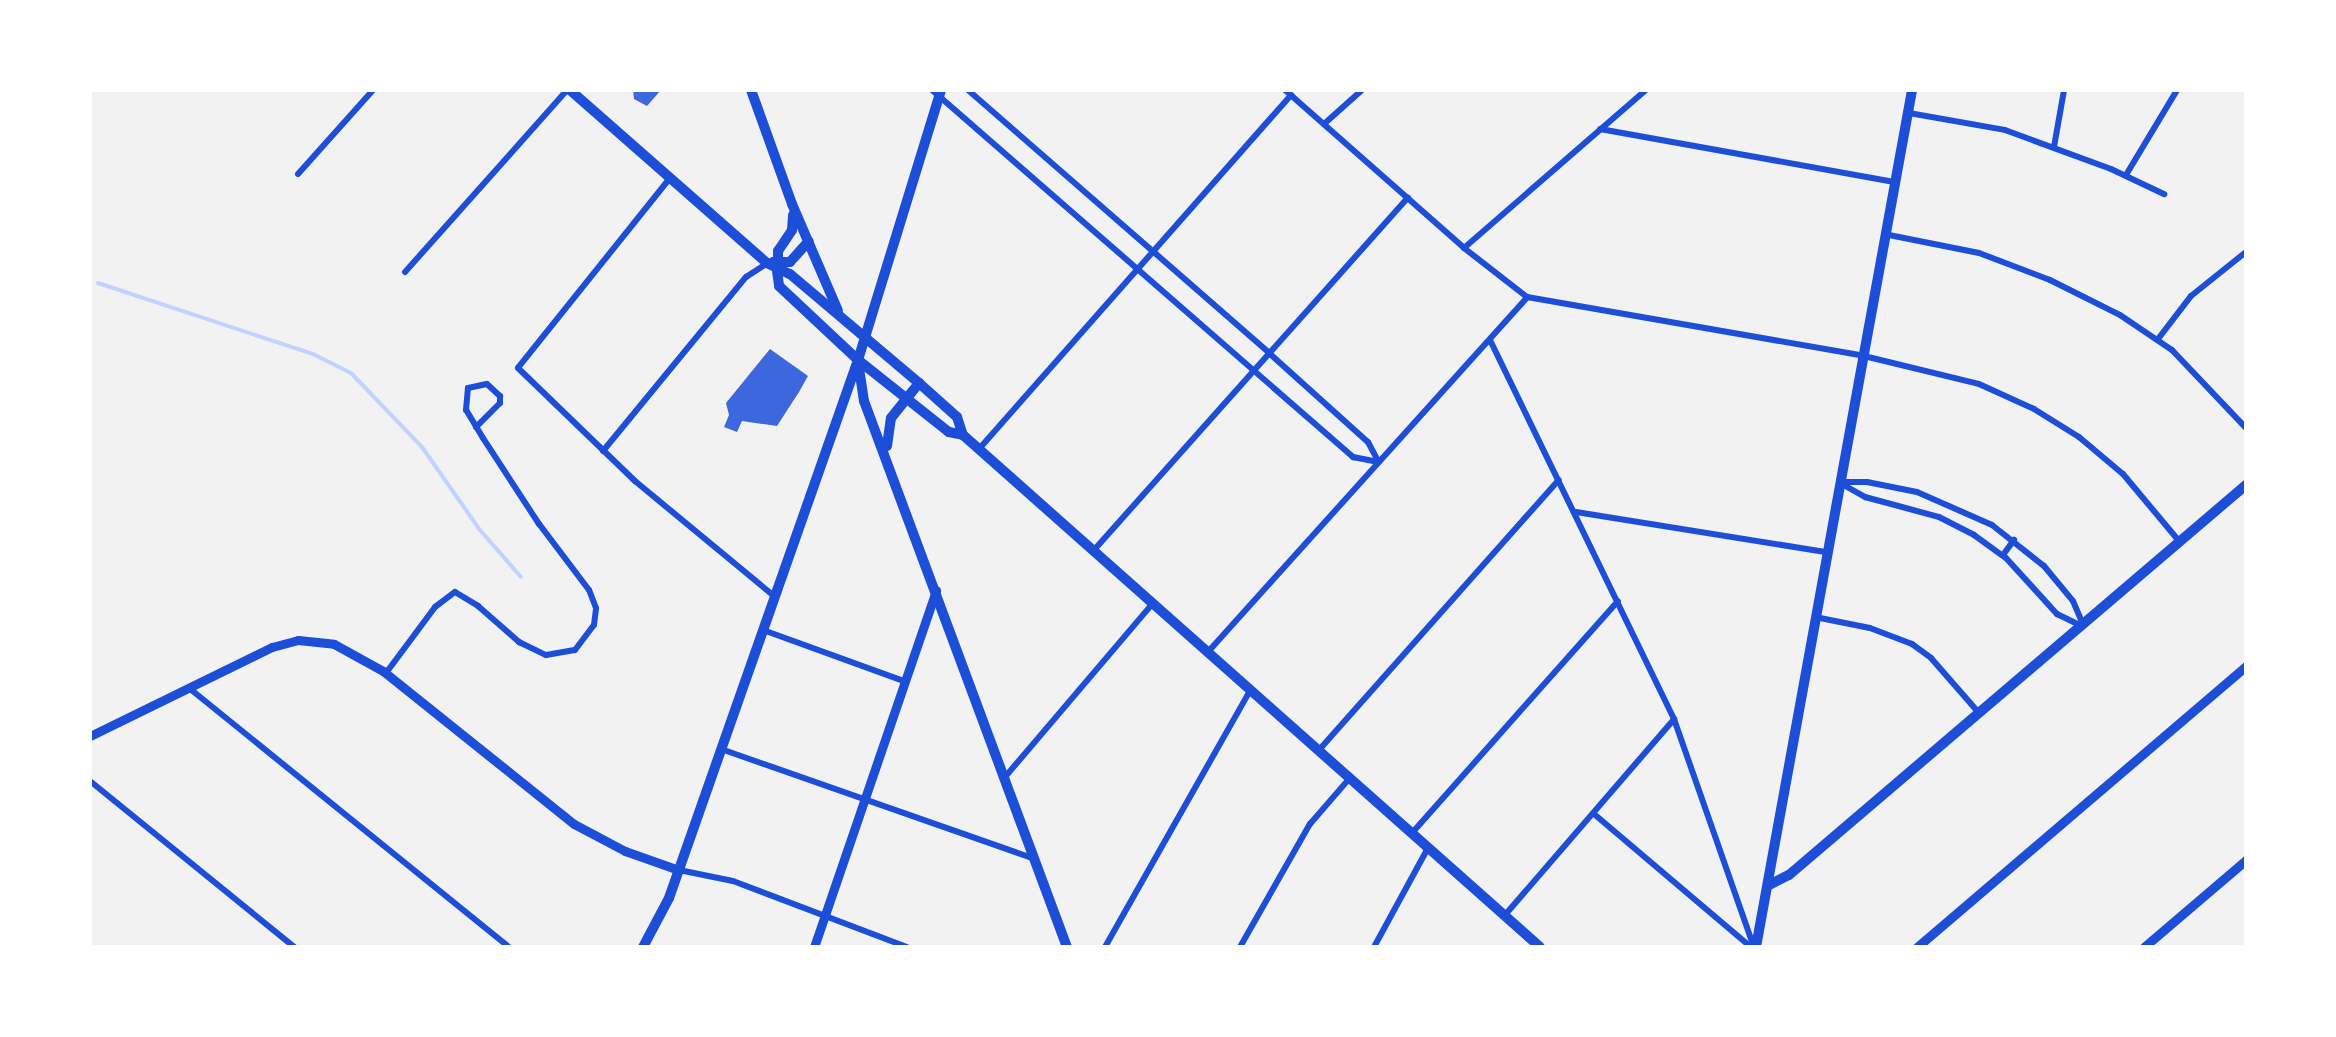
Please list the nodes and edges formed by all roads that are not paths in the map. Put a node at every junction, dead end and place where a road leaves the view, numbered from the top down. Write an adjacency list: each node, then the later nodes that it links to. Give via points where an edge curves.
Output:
1 (373, 90): 16 (street)
2 (568, 90): 18 (main road); 30 (street)
3 (750, 90): 22 (main road)
4 (968, 90): 26 (street)
5 (1362, 90): 13 (street)
6 (1646, 90): 14 (street)
7 (1912, 90): 12 (main road)
8 (2064, 90): 15 (street)
9 (2177, 90): 17 (street)
10 (938, 91): 29 (street); 33 (main road)
11 (1288, 93): 13 (street); 26 (street)
12 (1908, 113): 15 (street, via 2005,130); 19 (main road)
13 (1324, 124): 21 (street)
14 (1600, 129): 19 (street); 25 (street)
15 (2054, 148): 17 (street)
16 (298, 174)
17 (2126, 175): 20 (street)
18 (670, 178): 28 (main road); 46 (street, via 518,368)
19 (1894, 182): 23 (main road)
20 (2164, 194)
21 (1408, 198): 25 (street); 36 (street)
22 (792, 204): 24 (main road); 28 (main road, via 792,230)
23 (1883, 234): 34 (street, via 1979,254 2034,274); 37 (main road)
24 (808, 241): 28 (main road, via 790,262); 32 (main road)
25 (1464, 248): 31 (street)
26 (1152, 252): 29 (street); 36 (street)
27 (2246, 252): 34 (street, via 2192,296)
28 (774, 265): 32 (main road); 38 (main road, via 779,286); 46 (street, via 746,278)
29 (1138, 268): 39 (street); 45 (street)
30 (405, 272)
31 (1527, 297): 35 (street); 37 (street)
32 (840, 316): 33 (main road)
33 (864, 336): 38 (main road); 40 (main road)
34 (2158, 339): 43 (street)
35 (1490, 340): 48 (street); 49 (street)
36 (1270, 353): 39 (street); 48 (street, via 1368,442)
37 (1864, 356): 50 (main road); 56 (street, via 1979,384 2050,417 2123,474)
38 (858, 360): 41 (main road); 47 (main road, via 864,401); 61 (main road)
39 (1254, 370): 48 (street, via 1353,457); 57 (street)
40 (919, 382): 41 (main road); 44 (main road, via 957,418)
41 (906, 398): 44 (main road, via 953,435); 47 (main road, via 891,418)
42 (476, 427): 42 (street, via 464,396 484,383 500,403); 69 (street, via 588,590 594,625 576,650 546,655 455,592 435,608)
43 (2246, 428)
44 (963, 435): 45 (main road)
45 (979, 449): 57 (main road)
46 (603, 450): 61 (street)
47 (887, 454): 60 (main road)
48 (1379, 462): 67 (street)
49 (1559, 480): 53 (street); 77 (street)
50 (1840, 482): 52 (street); 54 (street, via 1865,497); 58 (main road)
51 (2246, 485): 56 (main road)
52 (1939, 500): 54 (street); 55 (street)
53 (1574, 512): 58 (street); 62 (street)
54 (1930, 515): 59 (street)
55 (2014, 540): 59 (street); 65 (street, via 2073,601)
56 (2180, 542): 65 (main road)
57 (1093, 551): 63 (main road)
58 (1826, 552): 64 (main road)
59 (2002, 555): 65 (street, via 2058,614)
60 (936, 590): 70 (street); 78 (main road)
61 (774, 596): 66 (main road)
62 (1618, 601): 74 (street); 83 (street)
63 (1152, 604): 67 (main road); 78 (street)
64 (1814, 617): 73 (street, via 1912,644); 88 (main road)
65 (2084, 626): 73 (main road)
66 (763, 630): 70 (street); 76 (main road)
67 (1208, 653): 72 (main road)
68 (2246, 666): 104 (street)
69 (386, 674): 71 (street, via 340,646 298,640); 87 (street, via 574,824)
70 (906, 682): 81 (street)
71 (189, 688): 75 (street); 93 (street)
72 (1250, 691): 77 (main road); 98 (street)
73 (1980, 714): 88 (main road, via 1790,875)
74 (1674, 719): 82 (street); 103 (street)
75 (90, 736)
76 (721, 749): 81 (street); 87 (main road)
77 (1318, 751): 79 (main road)
78 (1004, 778): 85 (main road)
79 (1349, 779): 83 (main road); 99 (street, via 1310,824)
80 (90, 780): 92 (street)
81 (866, 800): 85 (street); 89 (street)
82 (1594, 814): 90 (street); 103 (street)
83 (1412, 834): 84 (main road)
84 (1428, 848): 90 (main road); 100 (street)
85 (1034, 858): 97 (main road)
86 (2246, 860): 105 (street)
87 (679, 870): 89 (street, via 733,881); 94 (main road)
88 (1769, 885): 103 (main road)
89 (824, 916): 95 (street); 96 (street)
90 (1504, 916): 91 (main road)
91 (1526, 936): 101 (street); 102 (main road)
92 (294, 947)
93 (509, 947)
94 (643, 947)
95 (814, 947)
96 (907, 947)
97 (1067, 947)
98 (1105, 947)
99 (1240, 947)
100 (1374, 947)
101 (1520, 947)
102 (1540, 947)
103 (1754, 947)
104 (1916, 947)
105 (2144, 947)

